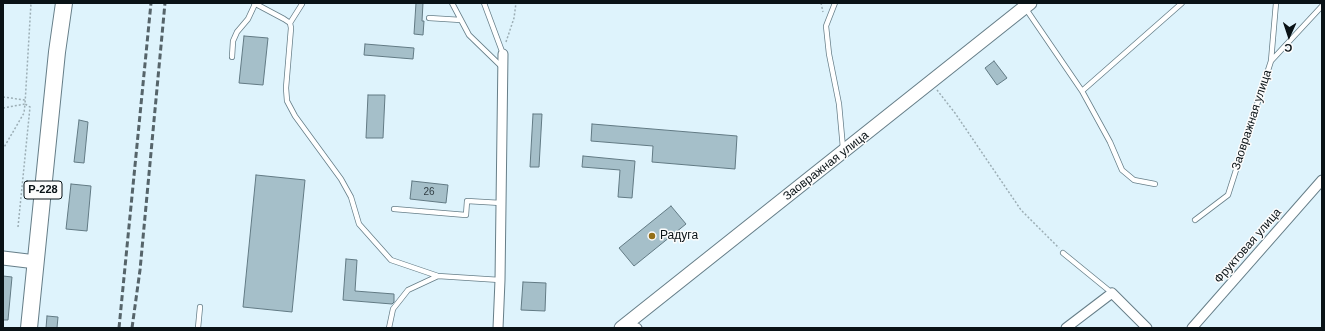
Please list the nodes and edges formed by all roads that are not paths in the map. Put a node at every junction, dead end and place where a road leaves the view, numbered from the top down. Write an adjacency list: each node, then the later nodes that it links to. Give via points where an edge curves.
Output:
1 (54, 3): 15 (highway, Р-228)
2 (64, 3): 15 (highway, Р-228)
3 (452, 3): 13 (lane)
4 (484, 3): 16 (lane)
5 (835, 3): 21 (lane, via 826,26)
6 (1182, 3): 20 (lane)
7 (1276, 3): 18 (lane, Заовражная улица)
8 (254, 4): 14 (lane); 17 (lane, via 248,19 235,36)
9 (302, 4): 14 (lane)
10 (1028, 5): 20 (lane); 21 (street, Заовражная улица)
11 (1322, 6): 18 (lane)
12 (429, 18): 13 (lane)
13 (461, 20): 19 (lane, via 469,35)
14 (290, 24): 30 (lane, via 286,88 287,101 295,116 341,179 359,224 391,260)
15 (57, 52): 29 (highway, Р-228)
16 (503, 54): 19 (street)
17 (232, 57)
18 (1271, 61): 26 (lane, Заовражная улица, via 1228,195)
19 (503, 68): 24 (street)
20 (1082, 91): 23 (lane, via 1122,170 1134,180)
21 (844, 152): 34 (street, Заовражная улица)
22 (1322, 180): 41 (street, Фруктовая улица)
23 (1155, 184)
24 (501, 203): 25 (lane, via 467,201 466,215); 31 (street)
25 (394, 209)
26 (1195, 220)
27 (1063, 253): 32 (lane)
28 (3, 258): 29 (street)
29 (36, 262): 35 (highway, Р-228)
30 (438, 276): 31 (lane); 37 (lane, via 408,290 393,310)
31 (500, 280): 38 (street)
32 (1112, 293): 39 (street); 40 (street)
33 (200, 307): 36 (lane)
34 (628, 327)
35 (29, 328)
36 (198, 328)
37 (389, 328)
38 (498, 328)
39 (1066, 328)
40 (1147, 328)
41 (1192, 328)

